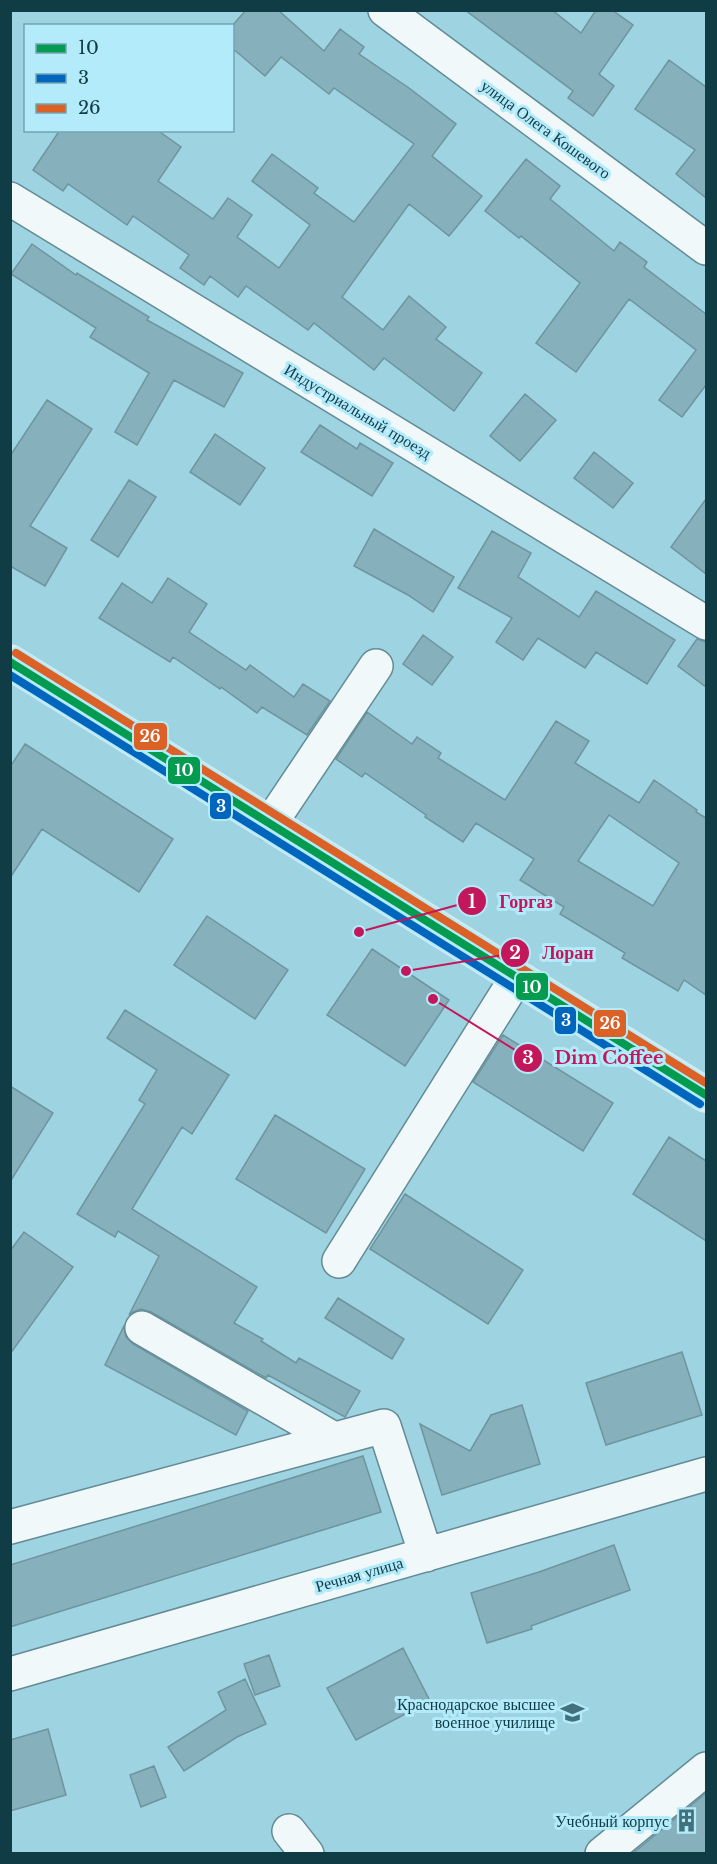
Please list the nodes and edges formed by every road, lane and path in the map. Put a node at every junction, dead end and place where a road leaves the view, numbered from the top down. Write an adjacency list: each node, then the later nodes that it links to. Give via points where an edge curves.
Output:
1 (385, 10): 3 (street, улица Олега Кошевого)
2 (10, 199): 4 (street, Индустриальный проезд)
3 (706, 248)
4 (706, 623)
5 (10, 662): 7 (main road)
6 (376, 666): 7 (street)
7 (270, 824): 8 (main road)
8 (517, 977): 9 (main road); 10 (street)
9 (706, 1095)
10 (339, 1261)
11 (142, 1328): 12 (street)
12 (334, 1439): 14 (street); 15 (street, via 384,1425)
13 (706, 1474): 15 (street, Речная улица)
14 (10, 1527)
15 (426, 1555): 16 (street, Речная улица)
16 (10, 1674)
17 (706, 1769): 18 (street)
18 (602, 1854)

